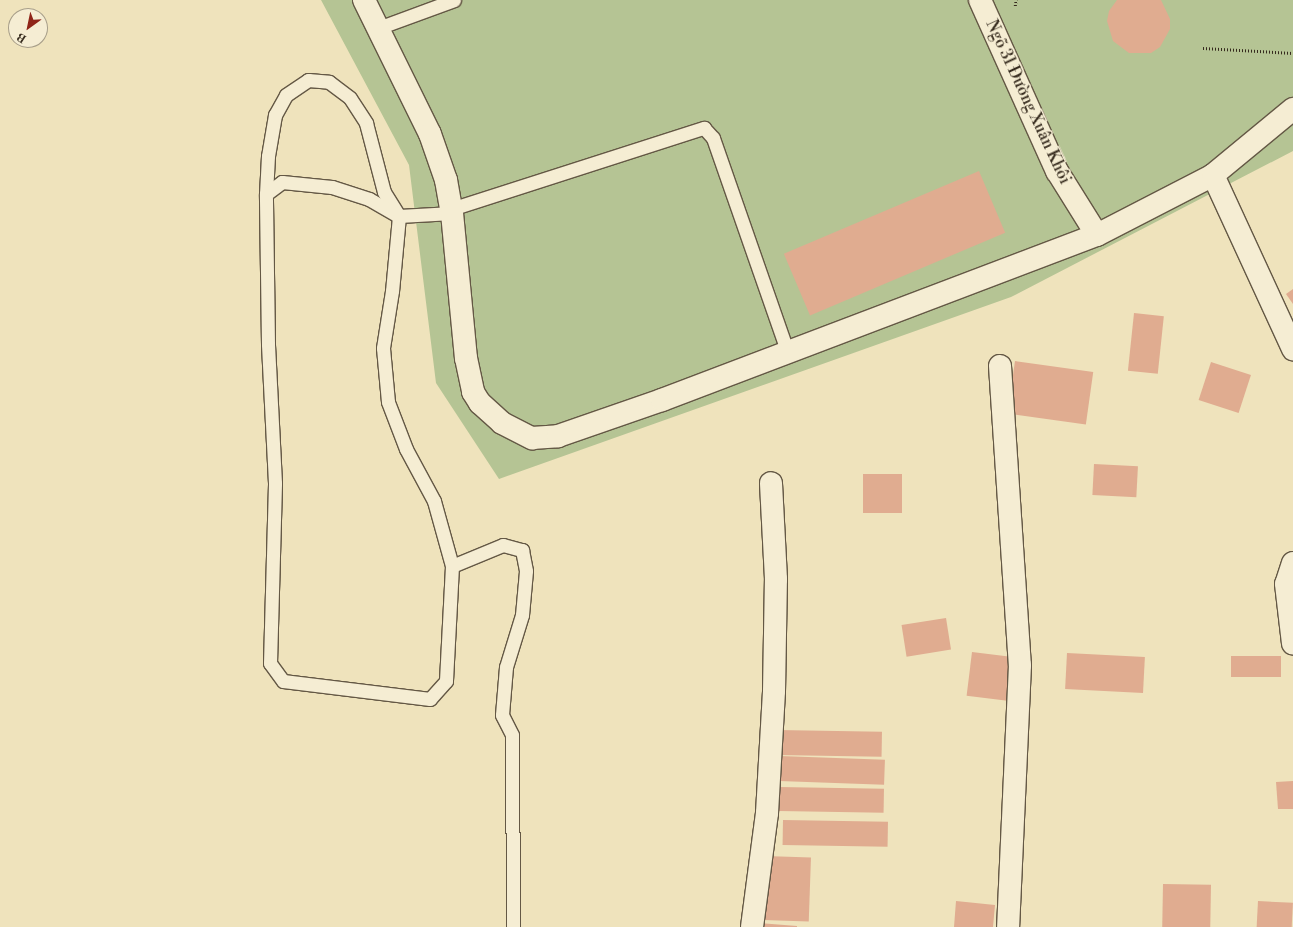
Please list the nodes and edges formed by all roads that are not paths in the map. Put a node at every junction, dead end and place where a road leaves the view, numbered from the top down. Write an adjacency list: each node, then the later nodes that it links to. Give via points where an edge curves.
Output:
1 (364, 0): 4 (street)
2 (454, 0): 4 (lane)
3 (980, 0): 10 (street, Ngõ 31 Đường Xuân Khôi, via 1057,171)
4 (378, 28): 8 (street, via 430,134 446,180)
5 (1293, 109): 6 (street)
6 (1213, 175): 10 (street); 11 (street)
7 (266, 194): 9 (lane, via 282,182 332,187 370,199); 9 (lane, via 269,149 275,115 286,95 308,80 329,82 350,98 366,123 384,192); 16 (lane, via 268,344 275,483 270,663 283,681 430,699 446,681)
8 (451, 211): 9 (lane); 12 (lane, via 704,128 713,138); 12 (street, via 466,358 473,392 480,403 518,433 532,438 558,436)
9 (399, 216): 16 (lane, via 384,348 388,402 406,449 434,501)
10 (1097, 235): 12 (street)
11 (1293, 349)
12 (788, 353)
13 (1000, 366): 20 (street, via 1020,665)
14 (771, 483): 19 (street, via 776,579 774,691 767,813)
15 (1293, 563): 17 (street, via 1286,584)
16 (452, 566): 18 (lane, via 502,545 522,550 526,571 522,615 506,667 502,715 512,735)
17 (1293, 644)
18 (513, 927)
19 (752, 927)
20 (1008, 927)

